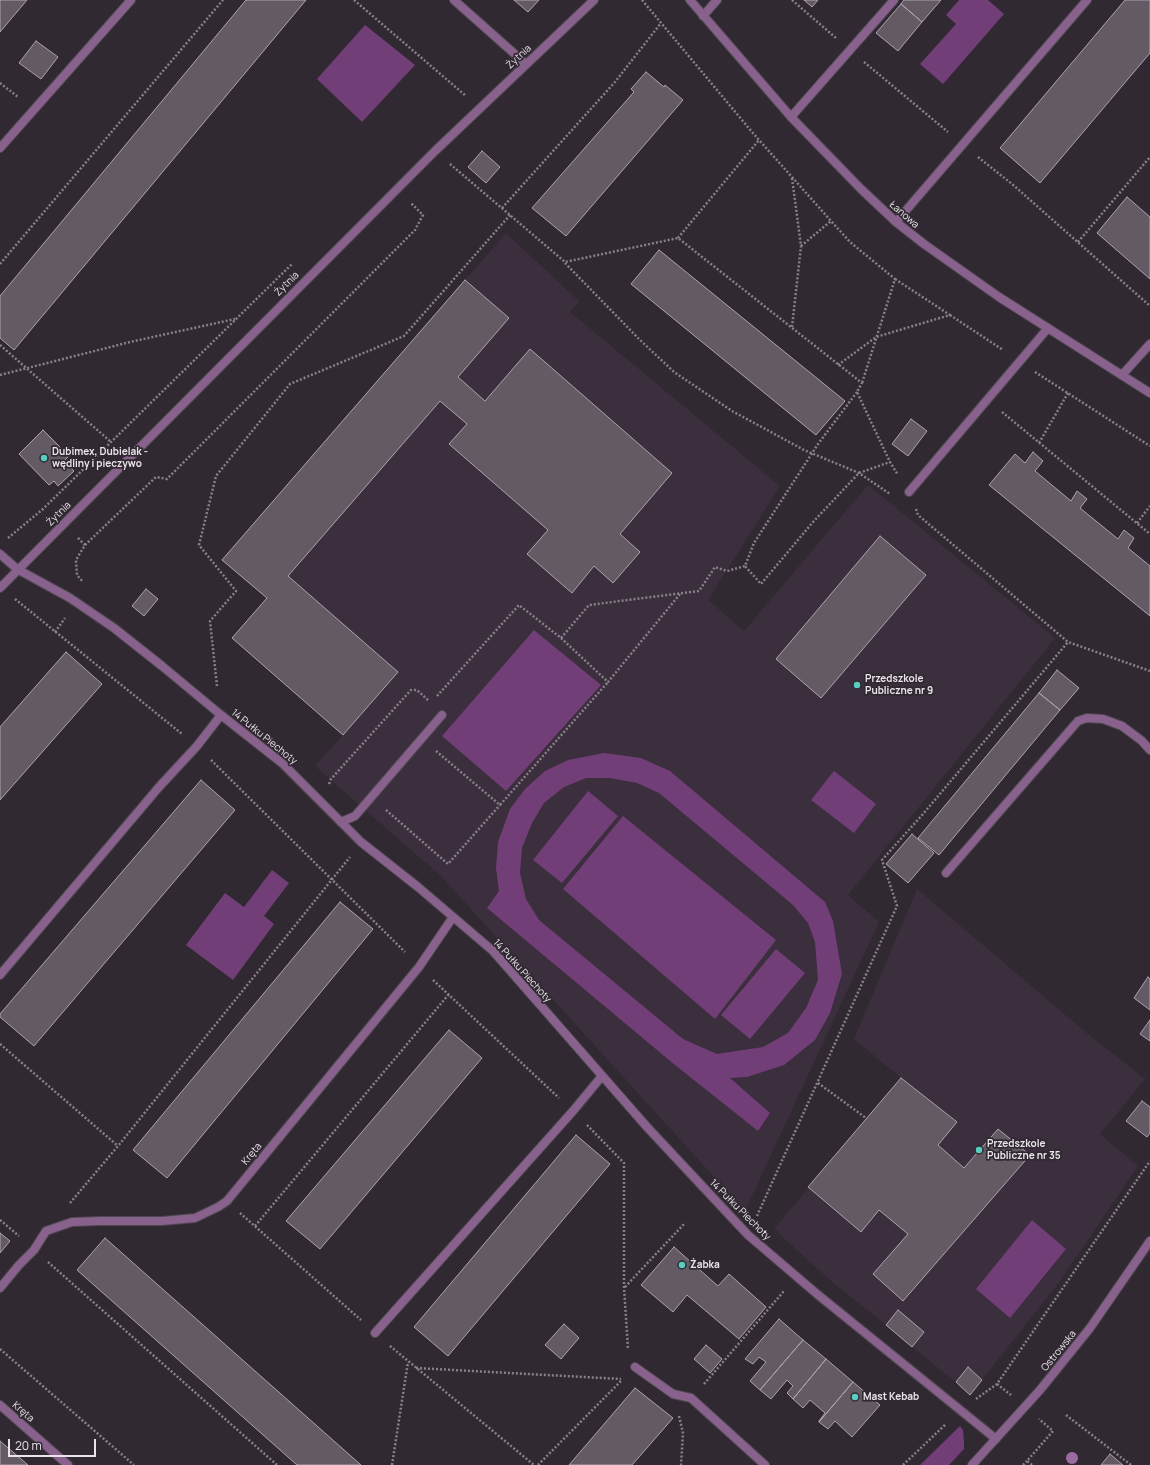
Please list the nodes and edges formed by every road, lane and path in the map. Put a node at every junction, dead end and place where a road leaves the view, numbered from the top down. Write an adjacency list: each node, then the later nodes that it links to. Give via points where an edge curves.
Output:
1 (131, 0): 16 (street)
2 (223, 0): 32 (path)
3 (354, 0): 15 (path)
4 (454, 0): 13 (street)
5 (594, 0): 13 (street, Żytnia)
6 (642, 0): 12 (path)
7 (690, 0): 11 (street, Łanowa)
8 (717, 0): 11 (street)
9 (894, 0): 17 (street)
10 (1087, 0): 27 (street)
11 (703, 16): 17 (street, Łanowa)
12 (661, 23): 18 (path); 24 (path, via 615,82)
13 (526, 64): 20 (street, Żytnia)
14 (0, 83): 16 (path)
15 (466, 96)
16 (33, 109): 19 (street)
17 (791, 117): 27 (street, Łanowa)
18 (759, 140): 22 (path); 28 (path)
19 (0, 148)
20 (435, 150): 23 (street, Żytnia); 24 (path)
21 (1150, 157): 29 (path)
22 (792, 178): 26 (path); 30 (path)
23 (396, 189): 63 (street, Żytnia); 66 (path, via 423,215 415,230 168,479 156,477)
24 (502, 208): 25 (path)
25 (510, 216): 31 (path); 80 (path, via 404,336 290,384 216,476 199,545 236,591 210,621)
26 (831, 221): 30 (path); 33 (path, via 850,242)
27 (896, 222): 37 (street, Łanowa, via 966,274)
28 (678, 238): 31 (path); 36 (path)
29 (1078, 242)
30 (801, 246): 36 (path)
31 (565, 262): 54 (path, via 674,372 732,411)
32 (0, 264)
33 (895, 279): 34 (path); 38 (path)
34 (950, 315): 38 (path); 41 (path)
35 (235, 319): 43 (path)
36 (792, 328): 42 (path)
37 (1048, 328): 41 (street); 45 (street, Łanowa)
38 (876, 337): 42 (path); 46 (path)
39 (1150, 344): 45 (street)
40 (0, 345): 43 (path)
41 (1019, 361): 48 (path); 50 (street)
42 (838, 365): 46 (path)
43 (26, 368): 44 (path); 51 (path)
44 (0, 375)
45 (1122, 375): 49 (street, Łanowa)
46 (862, 383): 47 (path)
47 (857, 392): 54 (path); 55 (path)
48 (1068, 393): 52 (path); 53 (path)
49 (1150, 394)
50 (987, 400): 52 (path); 57 (street)
51 (111, 442)
52 (1039, 443): 64 (path)
53 (1150, 446)
54 (812, 453): 56 (path); 68 (path, via 754,543)
55 (890, 462): 56 (path); 57 (path)
56 (859, 473): 58 (path); 68 (path, via 813,522 761,584)
57 (908, 492): 62 (path)
58 (893, 496)
59 (47, 506): 63 (path)
60 (1150, 506): 64 (path)
61 (913, 511): 62 (path)
62 (918, 515): 75 (path)
63 (64, 522): 66 (path); 69 (street, Żytnia)
64 (1137, 523): 65 (path)
65 (1150, 534)
66 (85, 545): 72 (path, via 76,560 77,575 87,586)
67 (0, 554): 69 (street, 14 Pułku Piechoty)
68 (744, 566): 71 (path, via 727,571 715,567 699,592)
69 (17, 569): 70 (street, Żytnia); 72 (street, 14 Pułku Piechoty)
70 (0, 588): 73 (path)
71 (680, 594): 74 (path, via 589,605); 77 (path)
72 (76, 602): 73 (path); 80 (street, 14 Pułku Piechoty, via 114,628)
73 (55, 632): 82 (path)
74 (561, 638): 77 (path); 78 (path, via 519,605)
75 (1068, 642): 76 (path); 97 (path, via 882,860 897,906)
76 (1150, 671)
77 (608, 682): 86 (path)
78 (436, 696)
79 (431, 702): 85 (path, via 417,690 411,690)
80 (220, 715): 82 (street); 88 (street, 14 Pułku Piechoty, via 282,762)
81 (442, 715): 88 (street, via 355,816)
82 (197, 746): 90 (path); 93 (street, via 159,787)
83 (433, 748): 86 (path)
84 (1150, 750): 89 (street, via 1122,726 1103,719 1087,718 1078,721)
85 (331, 779)
86 (500, 805): 87 (path, via 448,864)
87 (381, 806)
88 (341, 822): 91 (street, 14 Pułku Piechoty)
89 (946, 873)
90 (332, 879): 92 (path); 100 (path)
91 (452, 916): 92 (street, Kręta); 96 (street, 14 Pułku Piechoty, via 494,951)
92 (419, 967): 94 (path); 105 (street, Kręta, via 227,1201 195,1218 72,1222)
93 (0, 975)
94 (449, 994): 98 (path); 104 (path)
95 (0, 1044): 100 (path)
96 (602, 1076): 98 (street); 106 (street, 14 Pułku Piechoty)
97 (818, 1083): 99 (path); 106 (path)
98 (573, 1111): 110 (path, via 624,1163); 112 (street)
99 (866, 1118)
100 (118, 1146): 105 (path)
101 (1150, 1161): 120 (path, via 997,1384)
102 (0, 1220): 108 (path)
103 (685, 1223): 110 (path)
104 (255, 1226)
105 (46, 1231): 108 (street)
106 (748, 1235): 109 (street, 14 Pułku Piechoty)
107 (1150, 1241): 123 (street, Ostrowska, via 1090,1328)
108 (34, 1250): 111 (street); 127 (path)
109 (796, 1276): 118 (path); 120 (street, 14 Pułku Piechoty)
110 (624, 1287): 115 (path, via 628,1353)
111 (0, 1288)
112 (375, 1333)
113 (0, 1349): 126 (path)
114 (408, 1362): 128 (path)
115 (635, 1367): 117 (street)
116 (415, 1368): 129 (path, via 623,1379)
117 (673, 1394): 118 (street); 130 (path, via 684,1433)
118 (691, 1398): 131 (street)
119 (0, 1405): 125 (street, Kręta)
120 (960, 1410): 123 (street, 14 Pułku Piechoty); 132 (path)
121 (1066, 1415): 136 (path)
122 (1053, 1430): 124 (path)
123 (996, 1439): 133 (street, Ostrowska)
124 (1028, 1461): 134 (path); 135 (path)
125 (68, 1465)
126 (134, 1465)
127 (277, 1465)
128 (392, 1465)
129 (538, 1465)
130 (681, 1465)
131 (765, 1465)
132 (903, 1465)
133 (972, 1465)
134 (1023, 1465)
135 (1032, 1465)
136 (1131, 1465)

